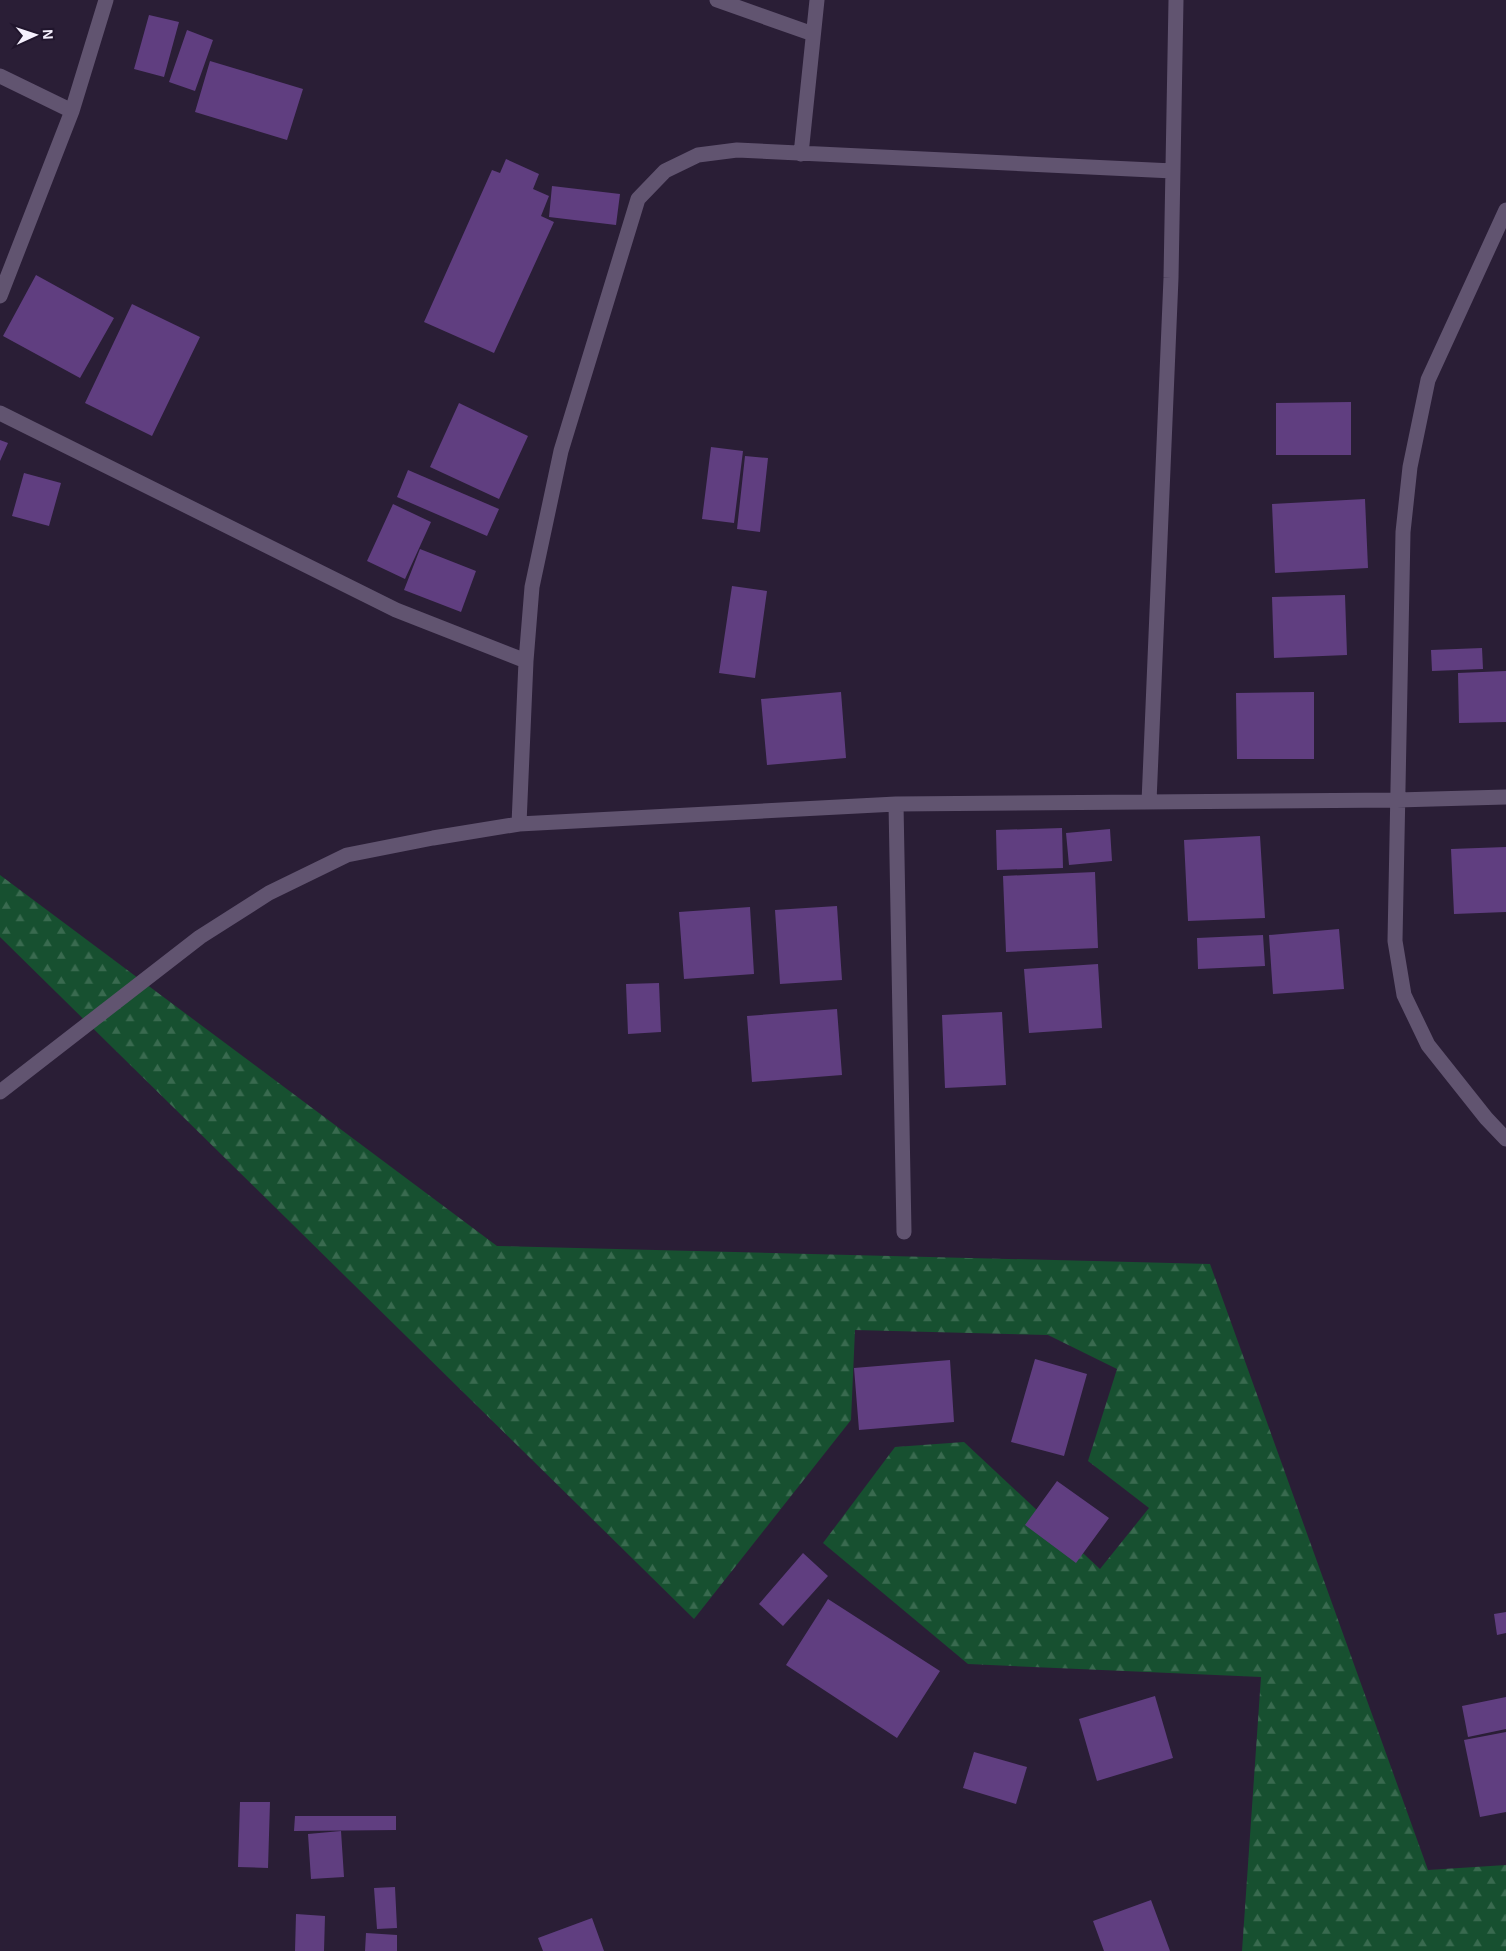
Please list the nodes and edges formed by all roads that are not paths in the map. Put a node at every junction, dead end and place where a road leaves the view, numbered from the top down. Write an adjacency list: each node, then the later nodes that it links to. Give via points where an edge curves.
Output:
1 (106, 0): 7 (street)
2 (717, 0): 5 (street)
3 (817, 0): 5 (street)
4 (1176, 0): 9 (street)
5 (813, 34): 8 (street)
6 (0, 76): 7 (street)
7 (72, 111): 11 (street)
8 (800, 154): 9 (street); 13 (street, via 737,150 698,155 665,170 638,199 561,451 532,587)
9 (1173, 171): 16 (street)
10 (1506, 210): 15 (street, via 1428,380 1410,467 1403,532)
11 (0, 296)
12 (0, 413): 13 (street, via 396,610)
13 (526, 661): 18 (street)
14 (1506, 797): 15 (street)
15 (1397, 800): 16 (street); 20 (street, via 1395,941 1404,995 1428,1045)
16 (1149, 802): 17 (street)
17 (896, 804): 18 (street); 21 (street)
18 (519, 824): 19 (street, via 347,855 269,893 200,938)
19 (0, 1092)
20 (1506, 1140)
21 (904, 1232)

